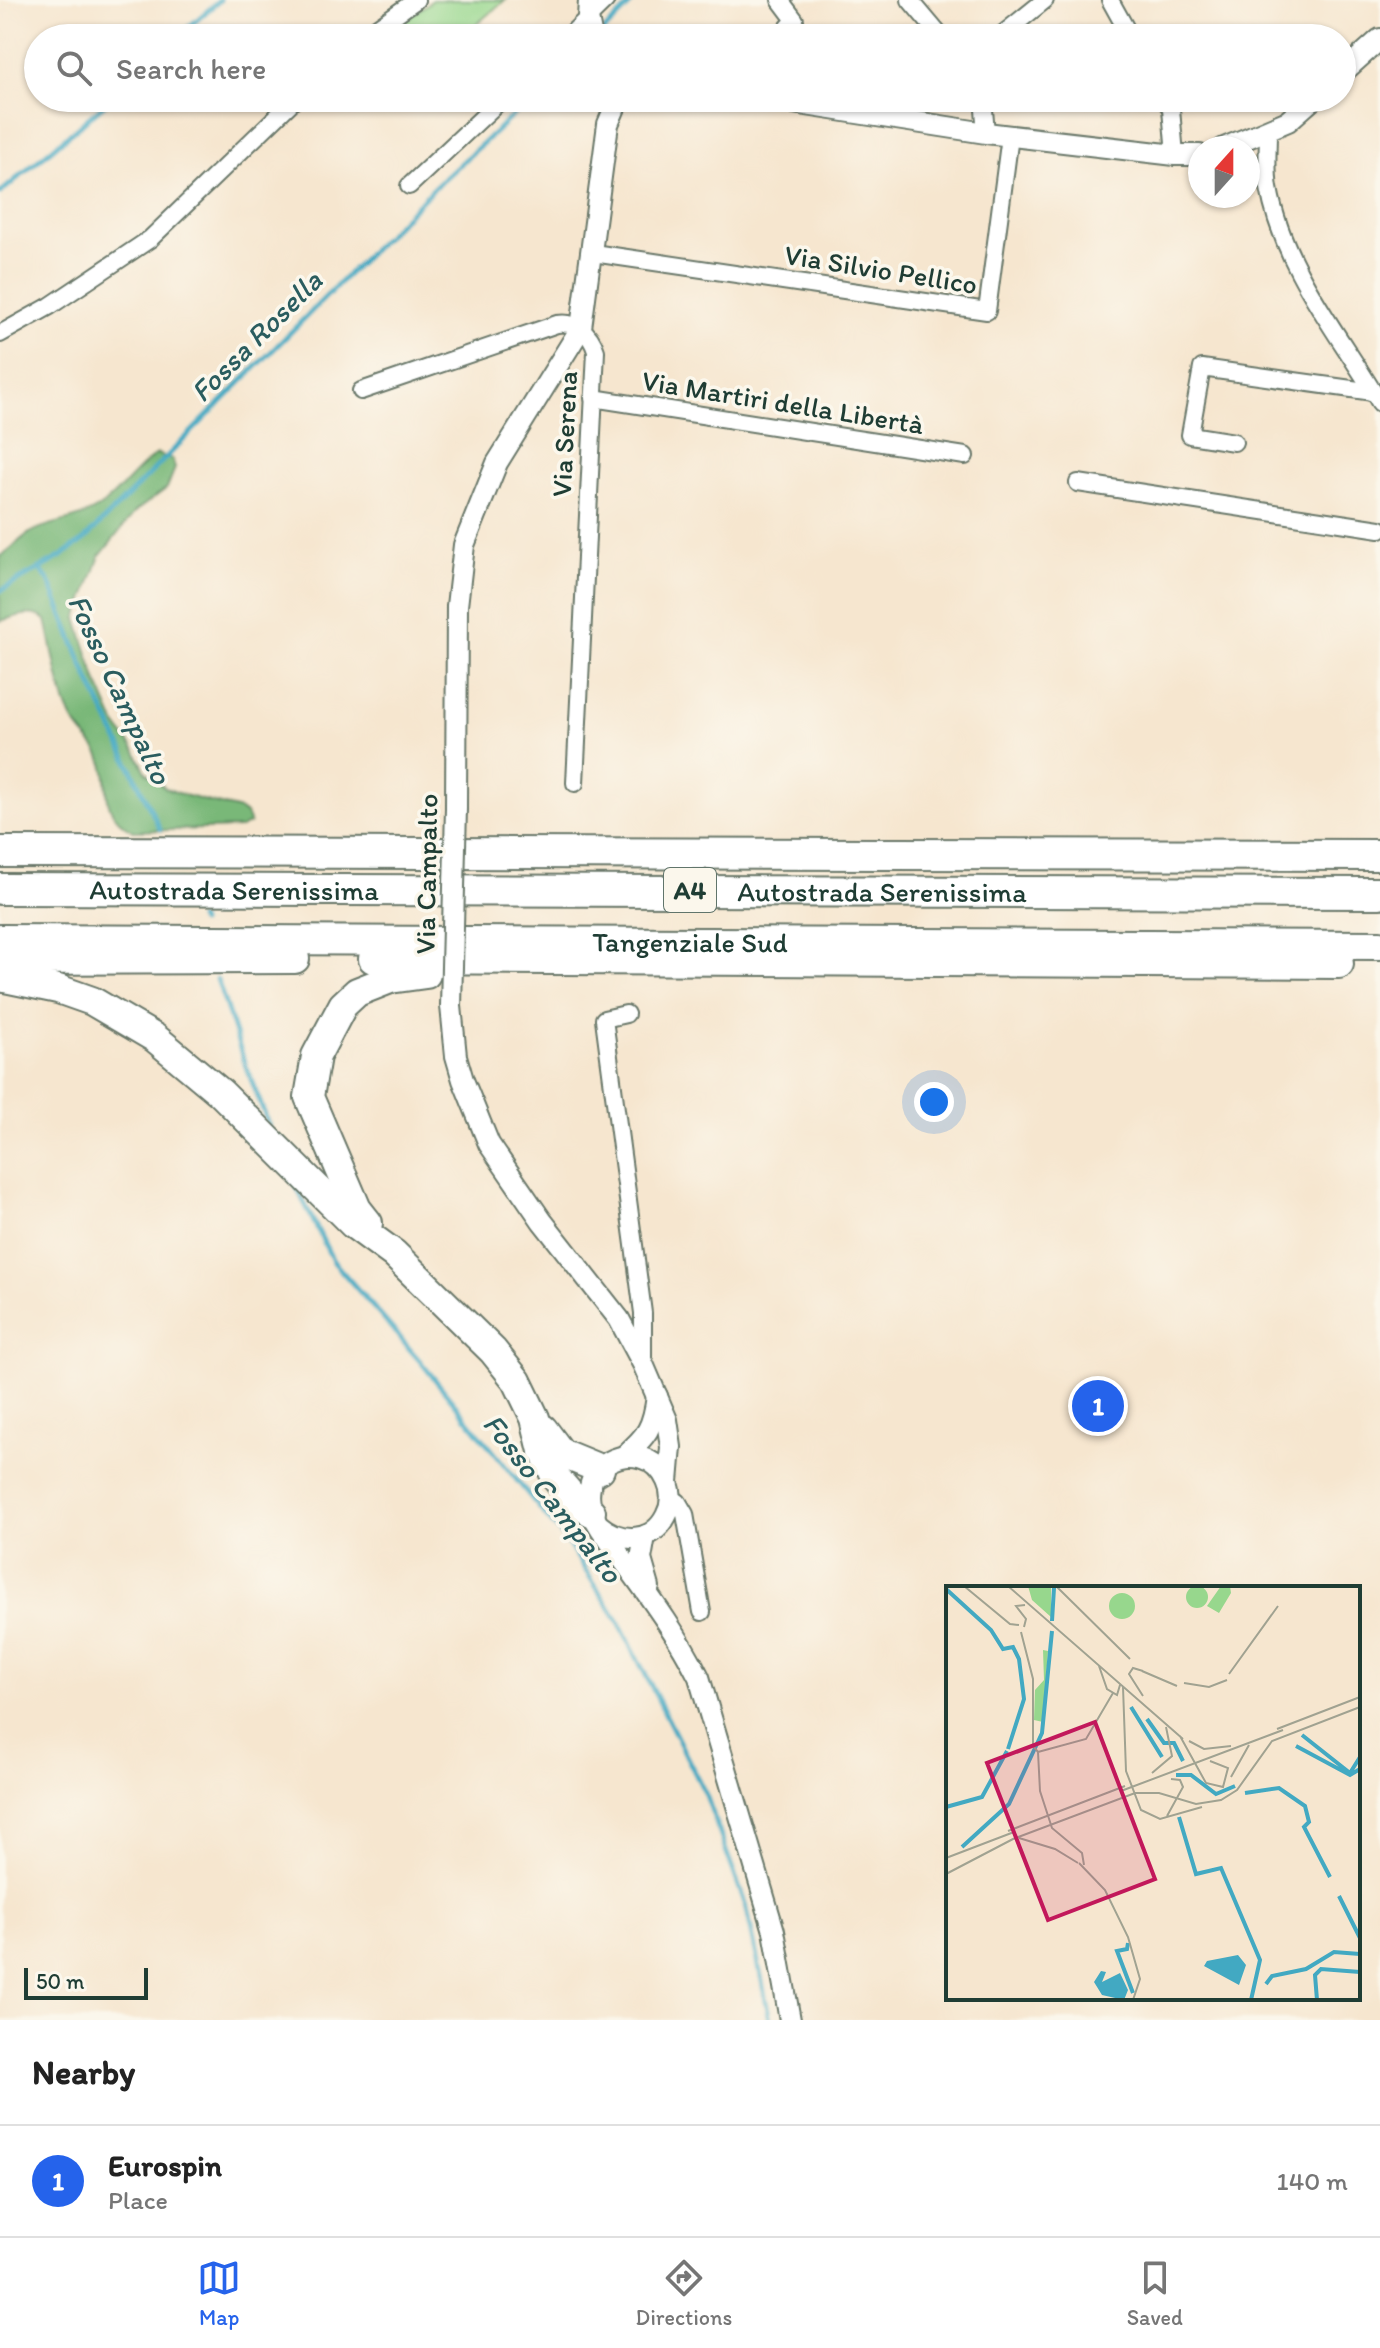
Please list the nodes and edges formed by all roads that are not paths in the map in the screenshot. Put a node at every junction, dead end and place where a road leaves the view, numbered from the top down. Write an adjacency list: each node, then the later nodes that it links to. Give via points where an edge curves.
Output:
1 (416, 0): 8 (street)
2 (606, 0): 7 (street)
3 (780, 0): 9 (street, via 795,20)
4 (910, 0): 10 (street)
5 (1045, 0): 11 (street)
6 (1110, 0): 12 (street)
7 (590, 22)
8 (382, 24)
9 (791, 24)
10 (930, 24)
11 (1015, 24)
12 (1123, 24)
13 (1380, 39): 14 (street)
14 (1356, 60)
15 (282, 112): 31 (street, via 150,239)
16 (488, 112): 28 (street)
17 (613, 112): 29 (street)
18 (853, 112): 23 (street)
19 (984, 112): 23 (street)
20 (1171, 112): 26 (street)
21 (1298, 112): 22 (street)
22 (1268, 132): 25 (street); 33 (street, via 1269,187 1288,246 1301,276)
23 (986, 133): 24 (street)
24 (1010, 136): 26 (street); 29 (street, Via Silvio Pellico, via 987,311)
25 (1257, 136)
26 (1175, 155): 27 (street)
27 (1188, 155)
28 (409, 186)
29 (593, 253): 30 (street)
30 (581, 328): 32 (street, via 567,322 536,329); 34 (street, Via Serena, via 596,351); 54 (street, Via Campalto, bridge, via 497,463 464,545 457,606 451,1006 456,1056 489,1144 619,1319)
31 (0, 334)
32 (361, 391)
33 (1377, 397): 35 (street, via 1202,368 1190,435)
34 (593, 398): 36 (street, Via Martiri della Libertà); 39 (street, Via Serena)
35 (1234, 442)
36 (965, 456)
37 (1078, 483): 38 (street)
38 (1380, 529)
39 (575, 783)
40 (1380, 848): 42 (highway, A4)
41 (0, 852): 42 (highway, Autostrada Serenissima / A4)
42 (1347, 855): 43 (highway, Autostrada Serenissima / A4)
43 (1380, 855)
44 (0, 889): 45 (highway, Autostrada Serenissima / A4)
45 (1380, 893)
46 (0, 939): 47 (highway, Tangenziale Sud)
47 (1380, 945)
48 (0, 960): 49 (highway, Tangenziale Sud)
49 (592, 961): 50 (highway, Tangenziale Sud); 53 (highway, via 507,972 403,976 373,984 343,1005 316,1056 309,1097 357,1209)
50 (1380, 963)
51 (0, 977): 53 (highway, via 92,1001 155,1038 221,1093 353,1224)
52 (626, 1014): 54 (street, via 604,1019 643,1313)
53 (394, 1254): 56 (highway, via 493,1351 517,1381)
54 (643, 1364): 55 (street, Via Campalto)
55 (657, 1394): 57 (street, via 644,1438); 58 (street, Via Campalto, via 671,1447)
56 (535, 1418): 57 (highway, via 561,1453); 59 (highway, via 556,1478)
57 (612, 1463): 58 (street, via 650,1462); 59 (street, via 589,1489)
58 (669, 1489): 60 (street, via 665,1519); 62 (street, via 685,1514)
59 (595, 1518): 60 (street, via 622,1538); 61 (street)
60 (645, 1536): 61 (street, via 641,1559)
61 (655, 1602): 63 (street, via 699,1677 774,1931)
62 (702, 1612)
63 (790, 2020)

